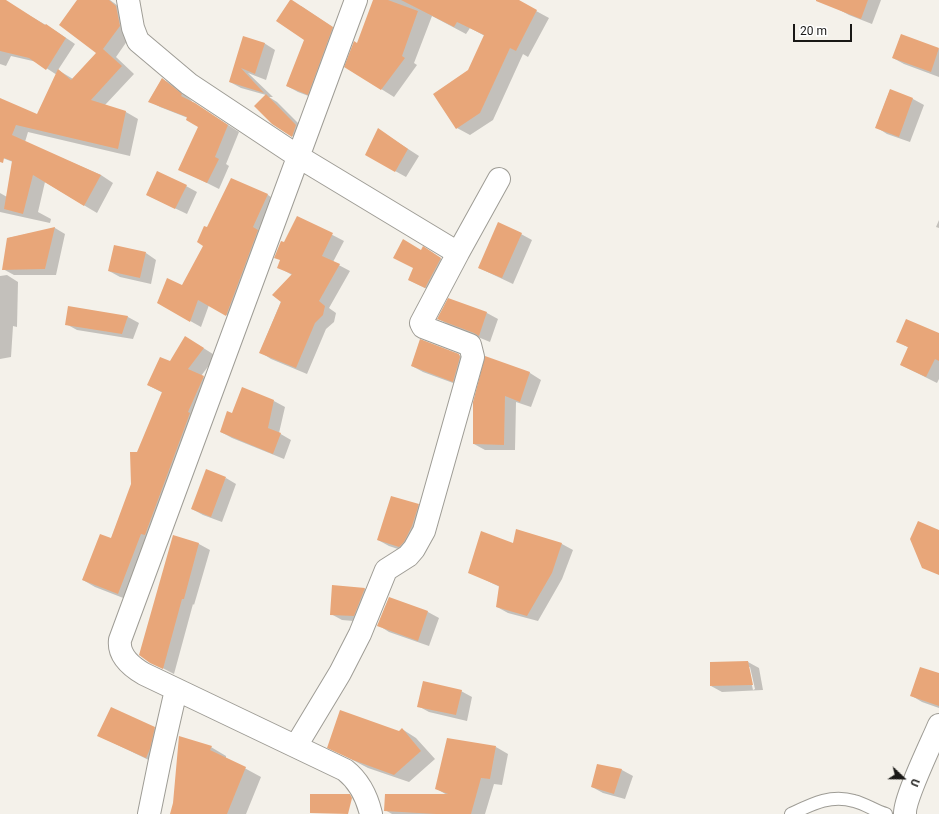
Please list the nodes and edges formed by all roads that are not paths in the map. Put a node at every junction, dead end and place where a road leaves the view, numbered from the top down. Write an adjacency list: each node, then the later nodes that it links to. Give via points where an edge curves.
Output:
1 (128, 0): 3 (street, via 138,41 189,84)
2 (356, 0): 3 (street)
3 (299, 156): 5 (street); 6 (street, via 120,640 121,652 134,668)
4 (499, 179): 5 (street)
5 (458, 253): 8 (street, via 421,323 423,327 470,345 473,357 424,531 408,556 386,570 360,634)
6 (176, 690): 8 (street); 9 (street)
7 (939, 725): 13 (street, via 912,790)
8 (296, 746): 10 (street, via 352,776 358,782 368,803)
9 (149, 814)
10 (370, 814)
11 (791, 814): 12 (lane, via 815,803 842,799 854,800)
12 (886, 814)
13 (905, 814)

